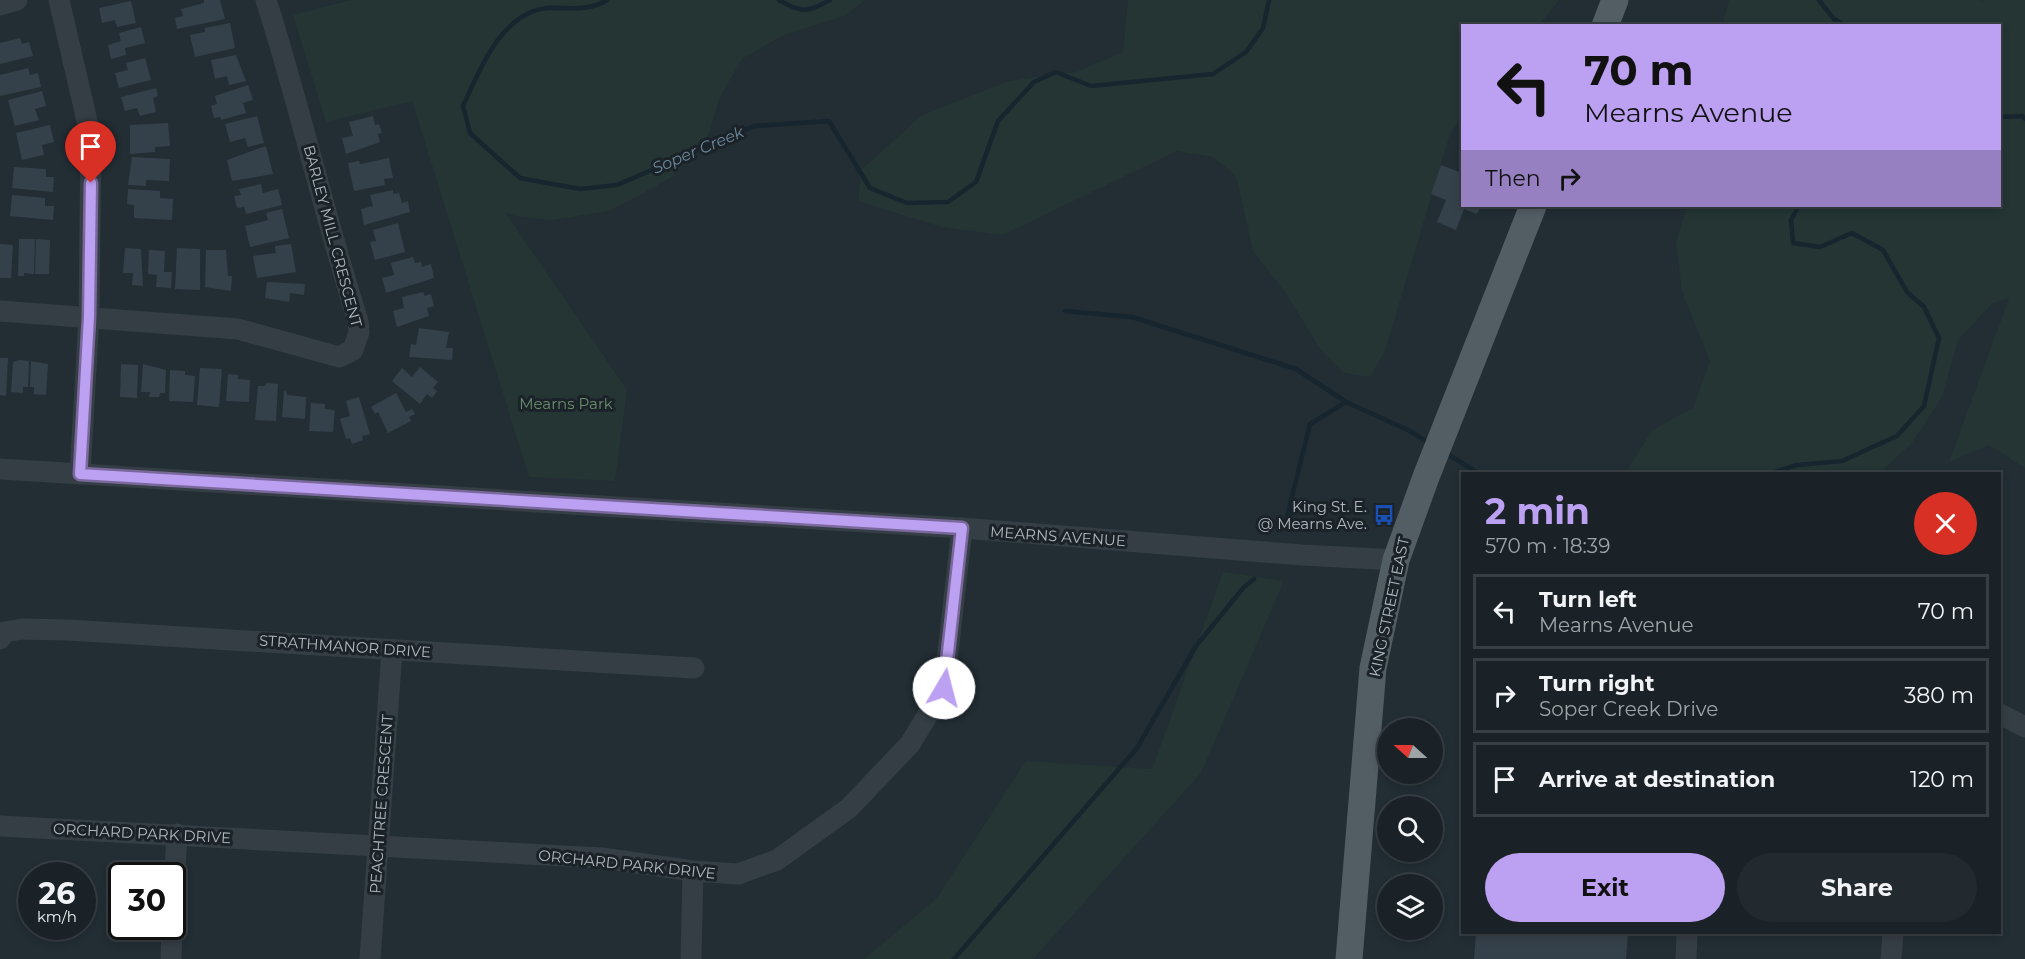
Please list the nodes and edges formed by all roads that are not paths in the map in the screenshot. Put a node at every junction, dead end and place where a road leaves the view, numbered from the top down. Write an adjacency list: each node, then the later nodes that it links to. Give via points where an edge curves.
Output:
1 (17, 0): 5 (street)
2 (59, 0): 9 (street, via 91,138)
3 (266, 0): 9 (street, BARLEY MILL CRESCENT, via 358,321 353,350 339,357 237,329)
4 (1615, 0): 6 (main road)
5 (0, 5)
6 (1606, 24)
7 (1533, 207): 13 (main road, KING STREET EAST)
8 (0, 311): 9 (street)
9 (89, 317): 11 (street)
10 (0, 469): 11 (street, MEARNS AVENUE)
11 (80, 474): 12 (street, MEARNS AVENUE)
12 (962, 528): 13 (street, MEARNS AVENUE); 23 (street, ORCHARD PARK DRIVE, via 944,688 910,744 849,808 777,860 738,874)
13 (1396, 560): 30 (main road, KING STREET EAST, via 1373,668)
14 (0, 639): 15 (street, STRATHMANOR DRIVE, via 5,632 45,629)
15 (392, 650): 16 (street, STRATHMANOR DRIVE); 21 (street, PEACHTREE CRESCENT)
16 (694, 668)
17 (2001, 715): 18 (street)
18 (2025, 727)
19 (0, 826): 20 (street, ORCHARD PARK DRIVE)
20 (177, 834): 21 (street, ORCHARD PARK DRIVE); 22 (street)
21 (377, 846): 23 (street, ORCHARD PARK DRIVE, via 602,858); 28 (street, PEACHTREE CRESCENT)
22 (175, 862)
23 (693, 872): 29 (street)
24 (1687, 934): 31 (street)
25 (1893, 934): 32 (street)
26 (172, 940): 27 (street)
27 (171, 959)
28 (370, 959)
29 (691, 959)
30 (1349, 959)
31 (1686, 959)
32 (1891, 959)

